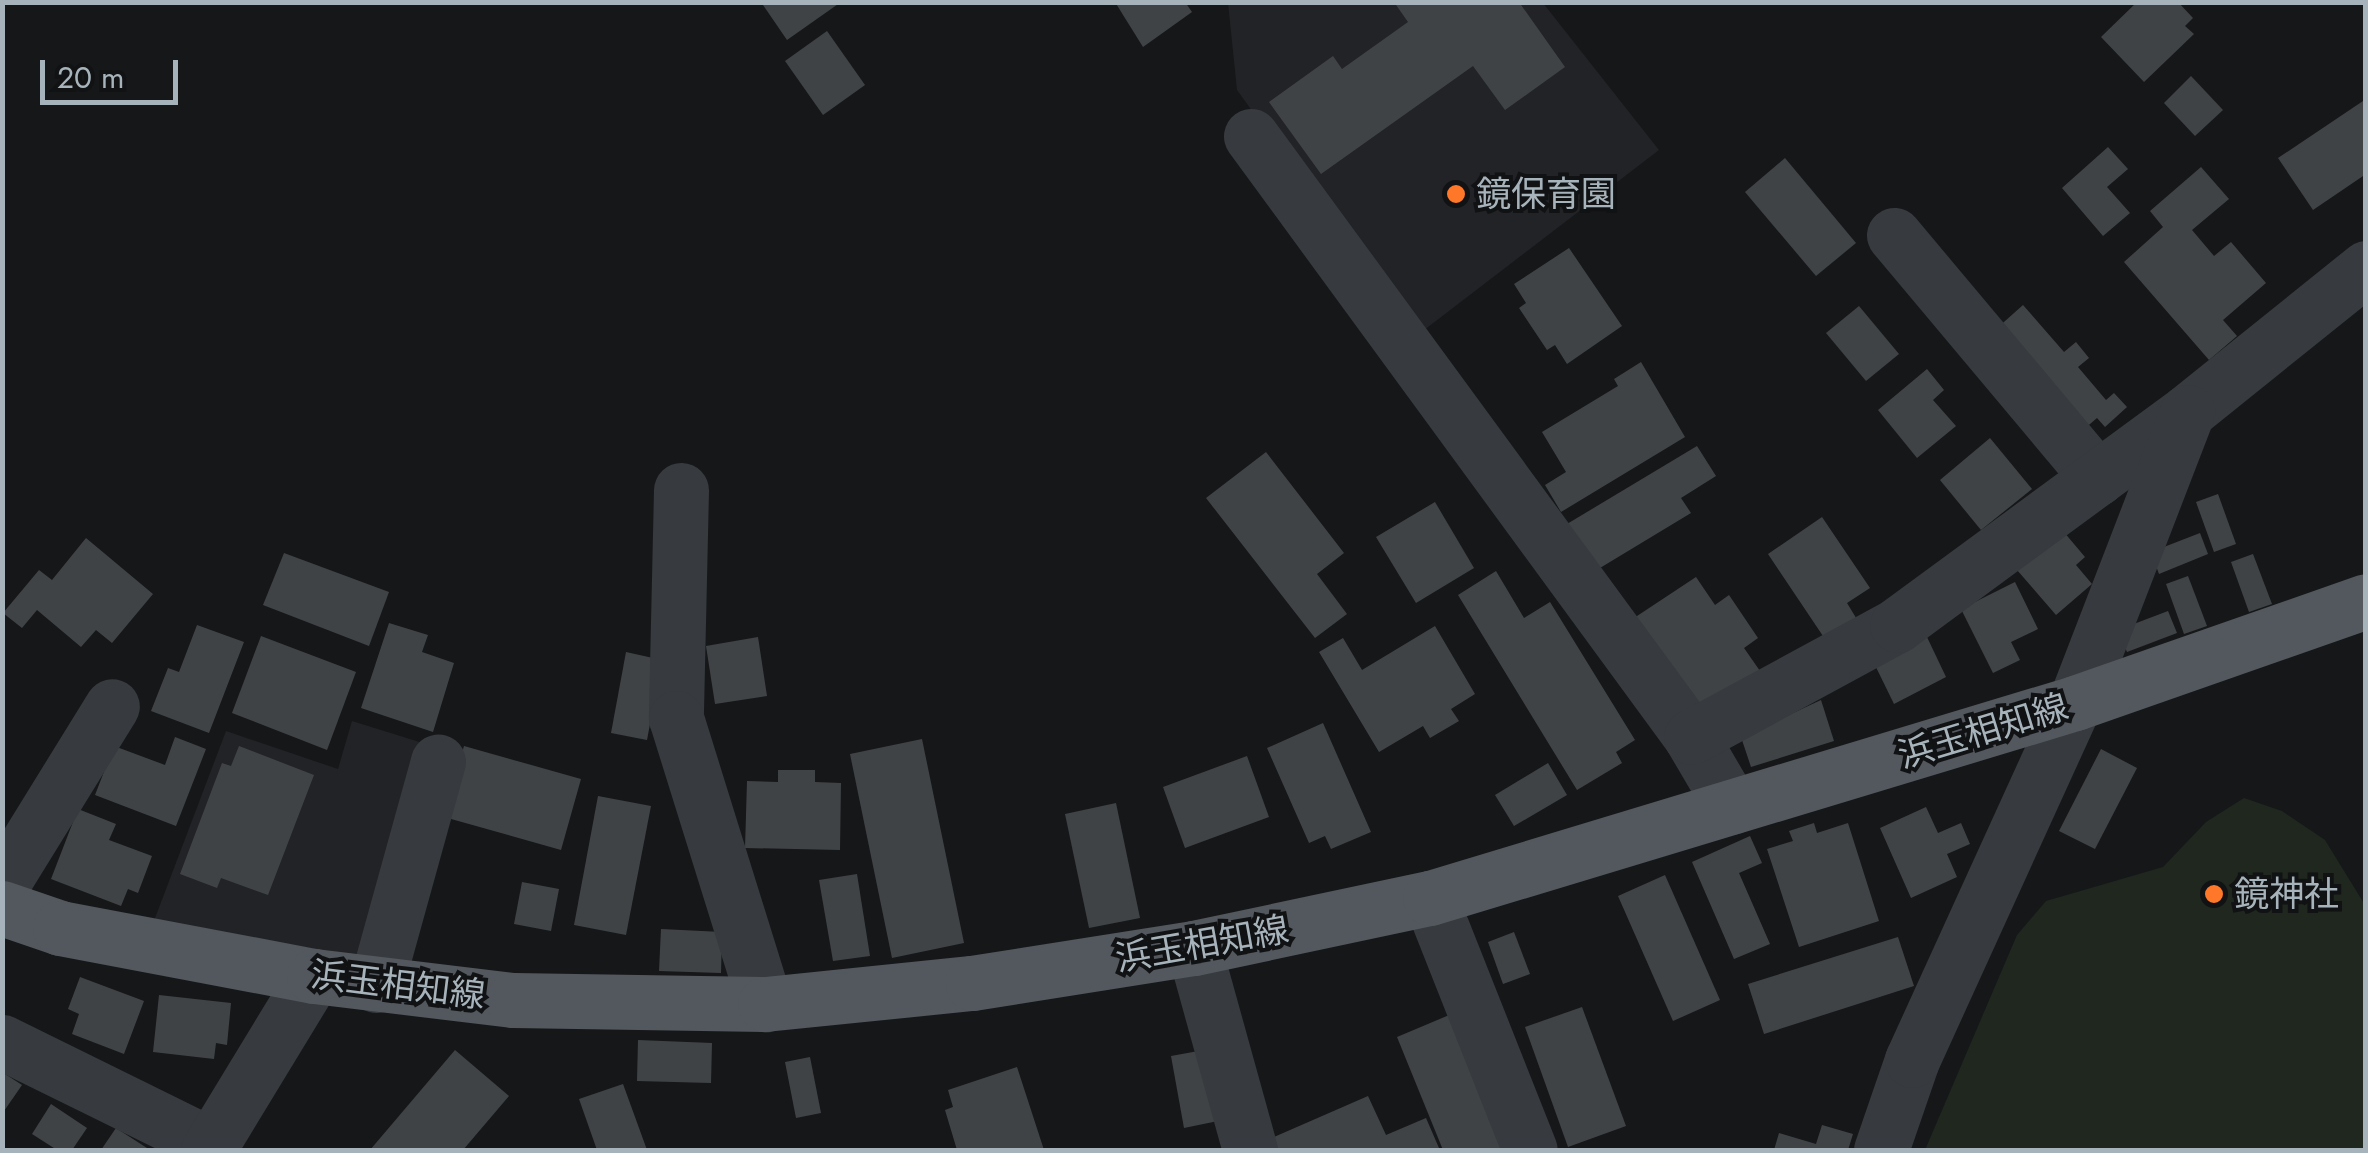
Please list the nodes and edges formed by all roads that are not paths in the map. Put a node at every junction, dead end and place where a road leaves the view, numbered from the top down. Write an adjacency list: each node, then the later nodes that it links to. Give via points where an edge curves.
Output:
1 (1250, 136): 10 (street)
2 (1894, 234): 5 (street)
3 (2366, 268): 4 (street)
4 (2187, 412): 5 (street); 8 (street)
5 (2098, 478): 10 (street, via 1897,626)
6 (681, 490): 19 (street, via 676,718)
7 (2366, 601): 8 (main road, 浜玉相知線)
8 (2074, 703): 12 (main road, 浜玉相知線); 24 (street, via 1912,1060)
9 (112, 706): 13 (street)
10 (1691, 737): 12 (street)
11 (438, 762): 18 (street)
12 (1732, 807): 14 (main road, 浜玉相知線)
13 (2, 884)
14 (1430, 898): 16 (main road, 浜玉相知線); 23 (street)
15 (2, 908): 17 (main road, 浜玉相知線, via 60,928)
16 (1194, 948): 19 (main road, 浜玉相知線, via 972,983); 22 (street, via 1240,1133)
17 (314, 976): 18 (main road, 浜玉相知線); 21 (street)
18 (376, 985): 19 (main road, 浜玉相知線, via 513,1000)
19 (765, 1004)
20 (2, 1042): 21 (street)
21 (209, 1148)
22 (1250, 1150)
23 (1530, 1150)
24 (1882, 1150)

